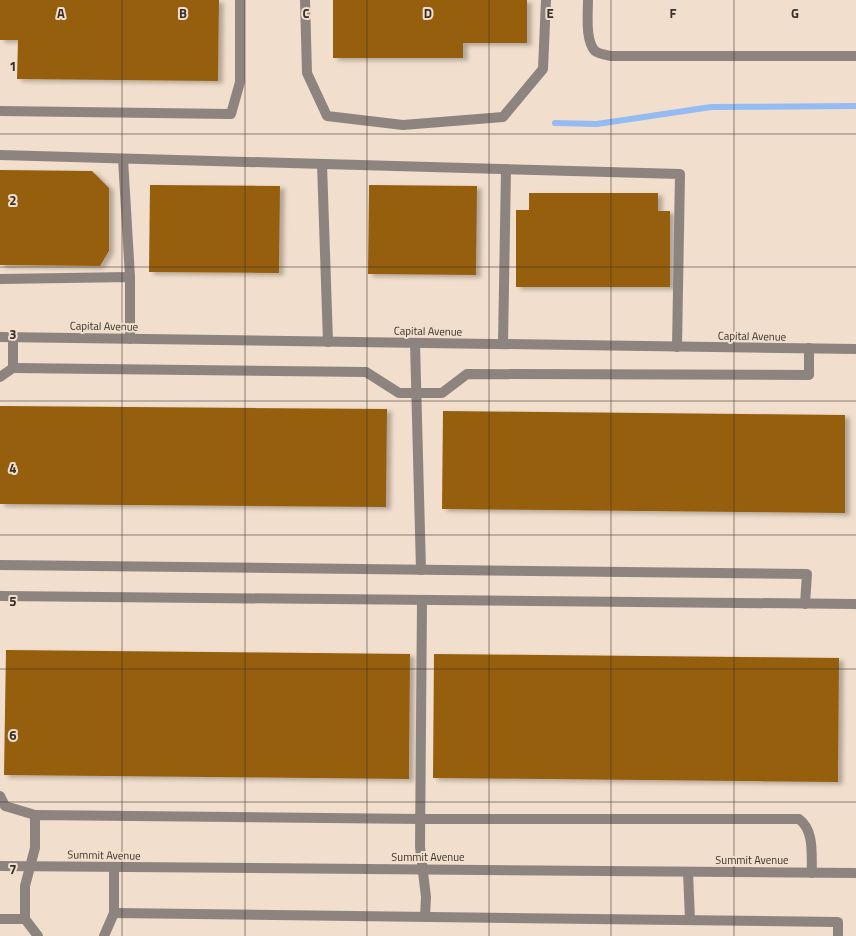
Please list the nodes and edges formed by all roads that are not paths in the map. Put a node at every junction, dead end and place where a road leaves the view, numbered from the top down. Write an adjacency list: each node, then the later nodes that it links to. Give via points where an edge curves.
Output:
1 (240, 0): 6 (street, via 240,82 231,114)
2 (305, 0): 3 (street, via 307,73 327,116 403,125 503,117 543,69)
3 (546, 0)
4 (588, 0): 5 (street, via 588,33 591,45 596,51 610,56)
5 (856, 56)
6 (0, 111)
7 (0, 156): 8 (street)
8 (123, 159): 9 (street); 11 (street)
9 (322, 164): 10 (street); 16 (street)
10 (506, 170): 18 (street); 19 (street, via 680,174)
11 (130, 277): 12 (street); 15 (street)
12 (0, 279)
13 (0, 337): 14 (street, Capital Avenue)
14 (13, 337): 15 (street, Capital Avenue); 22 (street)
15 (130, 339): 16 (street, Capital Avenue)
16 (328, 342): 17 (street, Capital Avenue)
17 (415, 343): 18 (street, Capital Avenue); 24 (street)
18 (503, 344): 19 (street, Capital Avenue)
19 (677, 346): 20 (street, Capital Avenue)
20 (809, 348): 21 (street, Capital Avenue); 24 (street, via 809,375 466,374 442,393)
21 (856, 349)
22 (13, 368): 23 (street); 24 (street, via 366,372 399,393)
23 (0, 377)
24 (417, 393): 26 (street)
25 (0, 565): 26 (street)
26 (421, 570): 29 (street, via 807,574)
27 (0, 596): 28 (street)
28 (422, 600): 29 (street); 33 (street)
29 (805, 604): 30 (street)
30 (856, 604)
31 (0, 796): 32 (street, via 5,806)
32 (36, 815): 33 (street); 35 (street, via 35,848)
33 (421, 819): 37 (street, via 420,847); 39 (street, via 799,819 806,824 810,834)
34 (0, 866): 35 (street, Summit Avenue)
35 (30, 866): 36 (street, Summit Avenue); 44 (street, via 25,886)
36 (114, 867): 37 (street, Summit Avenue); 41 (street)
37 (423, 869): 38 (street, Summit Avenue); 42 (street)
38 (688, 872): 39 (street, Summit Avenue); 45 (street)
39 (812, 873): 40 (street, Summit Avenue)
40 (856, 873)
41 (114, 914): 42 (street); 47 (street)
42 (425, 917): 45 (street)
43 (0, 919): 44 (street)
44 (25, 919): 46 (street)
45 (690, 920): 48 (street, via 838,922)
46 (38, 936)
47 (104, 936)
48 (838, 936)

